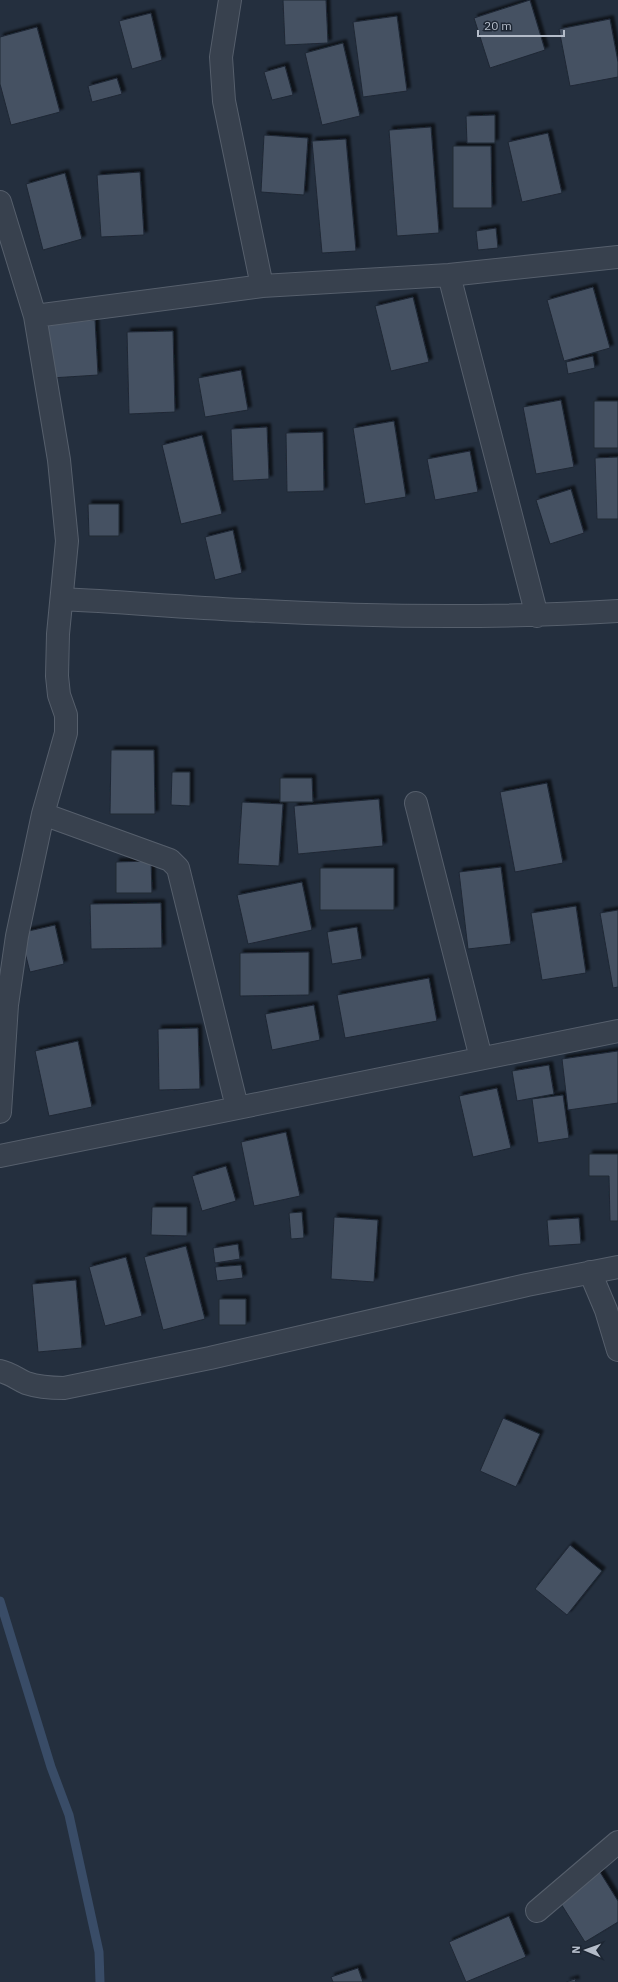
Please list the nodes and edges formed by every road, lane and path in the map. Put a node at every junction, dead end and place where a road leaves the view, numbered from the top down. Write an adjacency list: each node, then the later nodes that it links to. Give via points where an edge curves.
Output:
1 (230, 0): 5 (street, via 222,57 224,101)
2 (0, 202): 6 (street)
3 (618, 257): 4 (street)
4 (449, 275): 5 (street); 9 (street)
5 (262, 286): 6 (street)
6 (35, 316): 7 (street, via 59,460 66,541)
7 (62, 599): 9 (street, via 251,611 396,616); 11 (street, via 57,676 59,695 66,715 66,733)
8 (618, 611): 9 (street)
9 (537, 616)
10 (416, 803): 13 (street)
11 (43, 814): 14 (street, via 170,860 178,868); 15 (street, via 17,936 8,1006)
12 (618, 1031): 13 (street)
13 (481, 1058): 14 (street)
14 (237, 1107): 16 (street)
15 (0, 1112)
16 (0, 1156)
17 (618, 1266): 18 (street)
18 (590, 1272): 19 (street, via 606,1310); 20 (street, via 519,1286 210,1358 64,1388 46,1388 26,1383)
19 (618, 1350)
20 (0, 1371)
21 (618, 1842): 22 (street)
22 (538, 1911)

